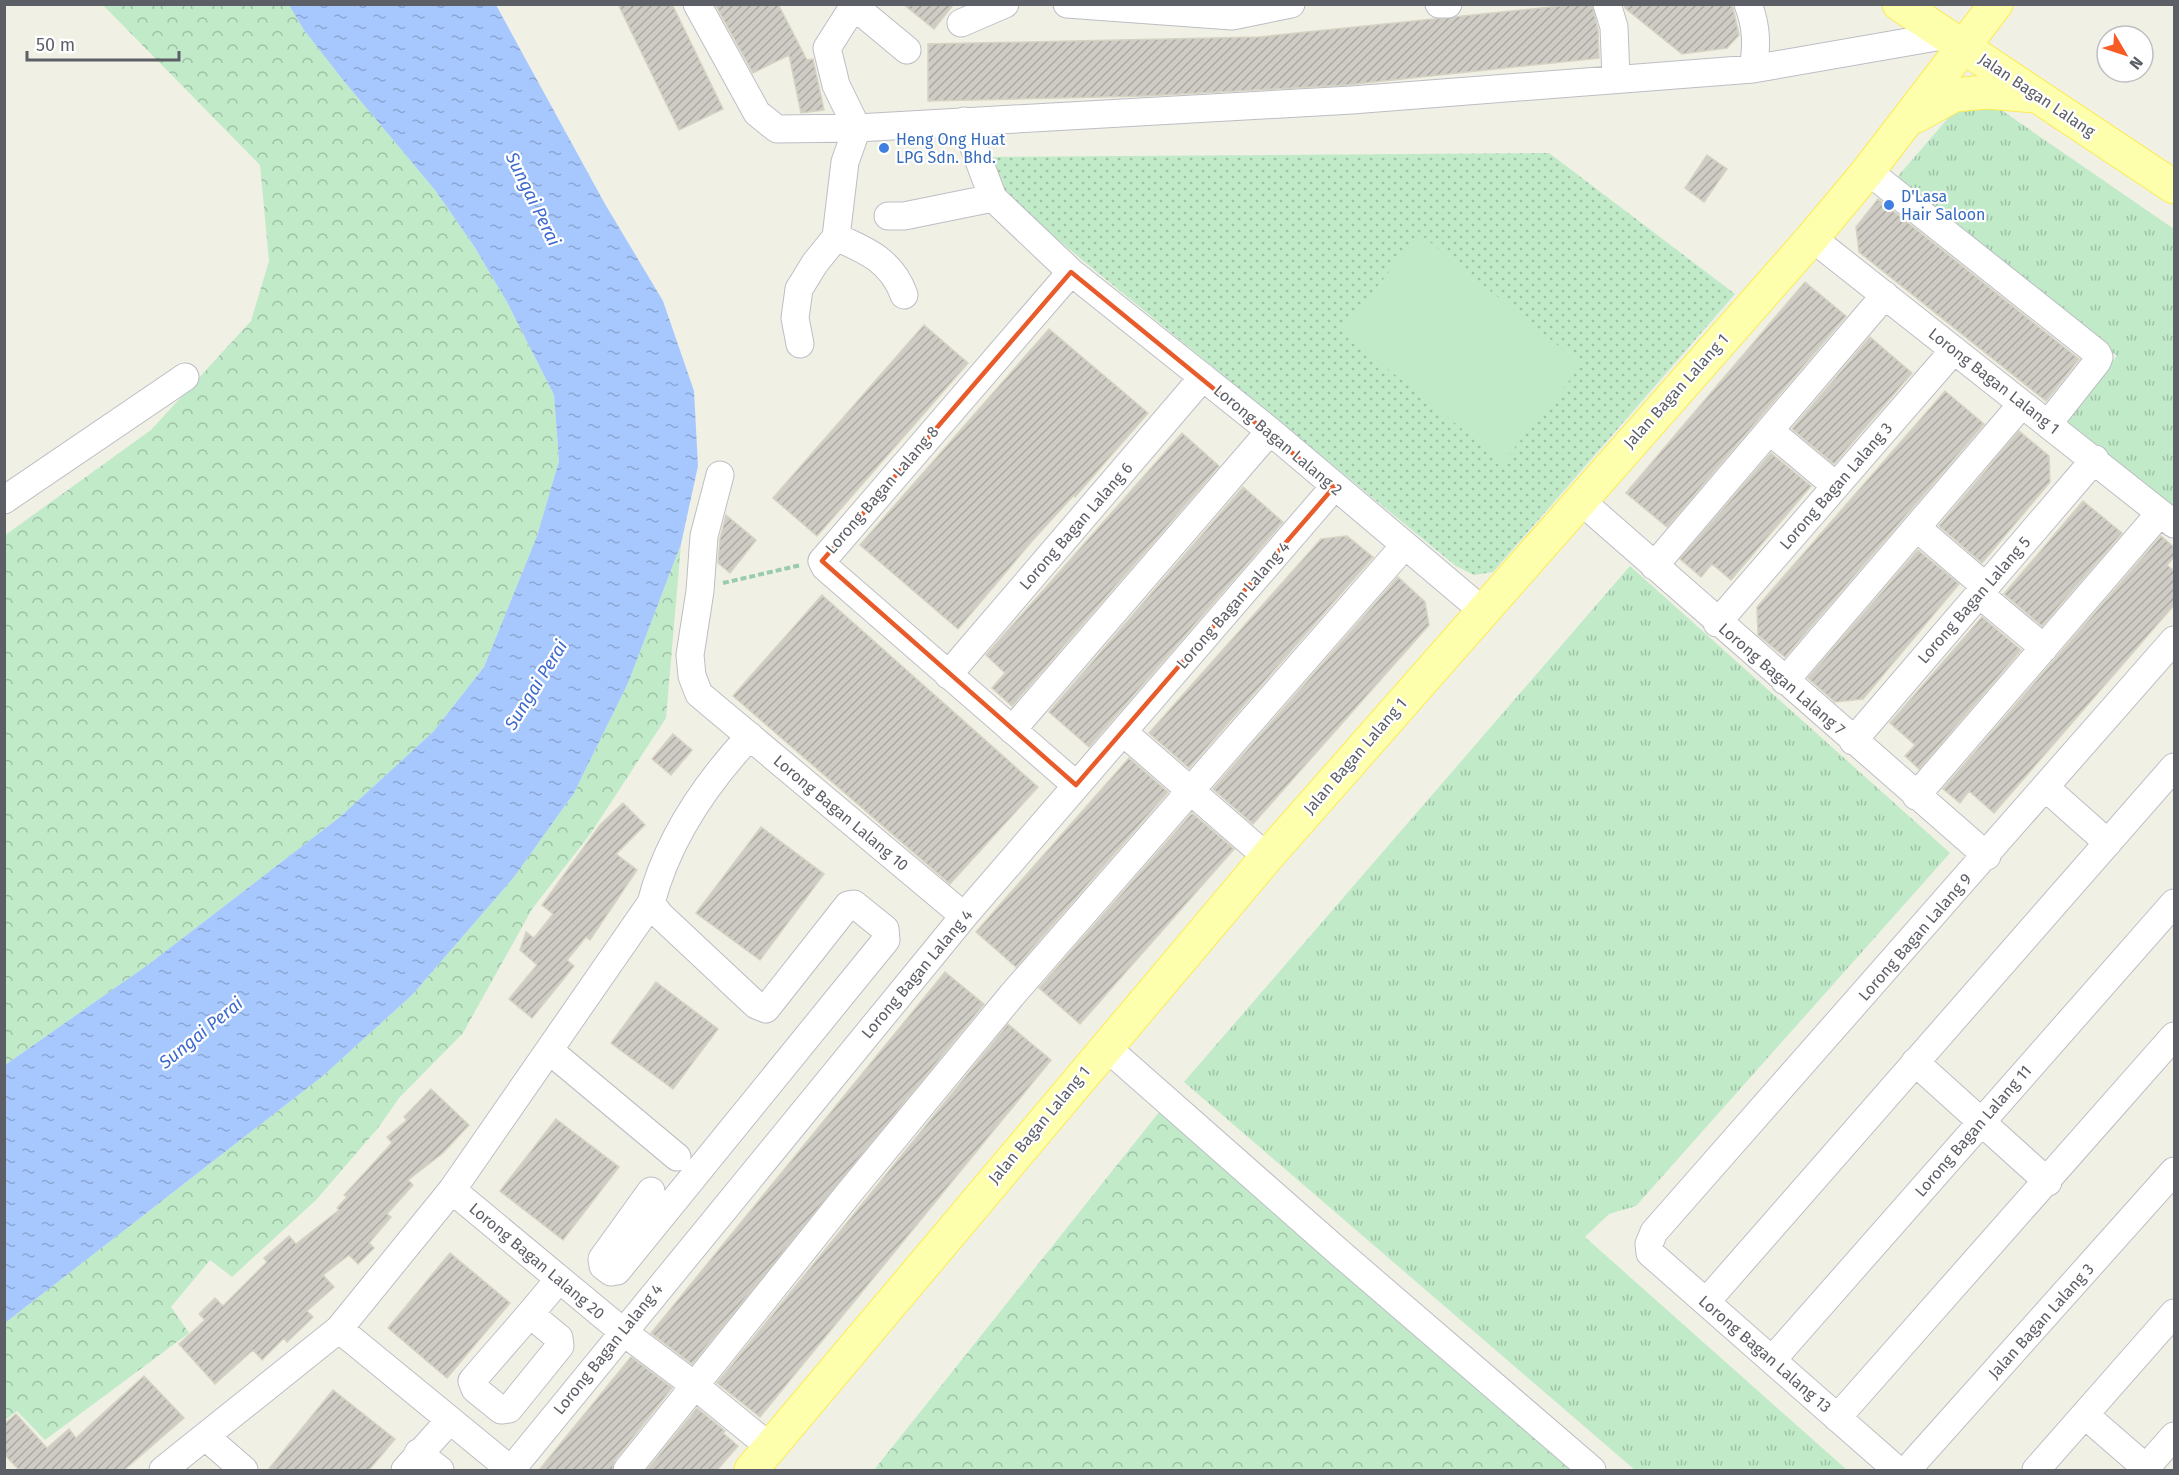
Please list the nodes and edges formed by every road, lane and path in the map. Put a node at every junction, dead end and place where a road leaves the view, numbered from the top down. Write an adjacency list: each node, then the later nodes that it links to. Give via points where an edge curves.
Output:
1 (697, 4): 20 (street, via 744,92 757,113 772,126)
2 (1005, 4): 12 (street)
3 (1291, 4): 11 (street, via 1232,16)
4 (1439, 4): 5 (street)
5 (1448, 4)
6 (1607, 4): 16 (street, via 1614,27)
7 (1748, 4): 15 (street, via 1757,45)
8 (1899, 4): 13 (main road, Jalan Bagan Lalang)
9 (1996, 4): 13 (main road, Jalan Bagan Lalang 1)
10 (854, 5): 14 (street); 20 (street, via 827,48 836,84)
11 (1074, 5)
12 (961, 23)
13 (1956, 41): 15 (street); 17 (main road, Jalan Bagan Lalang); 19 (main road, Jalan Bagan Lalang 1)
14 (907, 50)
15 (1753, 69): 16 (street)
16 (1616, 78): 18 (street, via 1352,100)
17 (2038, 96): 19 (main road, via 1987,92 1954,95); 22 (main road, Jalan Bagan Lalang)
18 (964, 121): 20 (street); 23 (street)
19 (1905, 124): 21 (main road, Jalan Bagan Lalang 1)
20 (856, 128): 25 (street, via 843,171)
21 (1868, 171): 26 (main road, Jalan Bagan Lalang 1); 35 (street, via 2097,353 2097,362)
22 (2175, 187)
23 (993, 198): 24 (street); 27 (street, Lorong Bagan Lalang 2)
24 (888, 216)
25 (836, 237): 28 (street, via 871,252 898,279); 30 (street, via 799,289 795,318)
26 (1812, 238): 29 (street, Lorong Bagan Lalang 1); 43 (main road, Jalan Bagan Lalang 1)
27 (1071, 272): 33 (street, Lorong Bagan Lalang 2); 47 (street, Lorong Bagan Lalang 8)
28 (904, 295)
29 (1885, 295): 31 (street, Lorong Bagan Lalang 1); 37 (street)
30 (800, 344)
31 (1954, 350): 34 (street, Lorong Bagan Lalang 1); 40 (street, Lorong Bagan Lalang 3)
32 (185, 377): 42 (street)
33 (1203, 377): 36 (street, Lorong Bagan Lalang 2); 55 (street, Lorong Bagan Lalang 6)
34 (2022, 404): 35 (street, Lorong Bagan Lalang 1); 45 (street)
35 (2048, 424): 38 (street, Lorong Bagan Lalang 1)
36 (1270, 431): 41 (street, Lorong Bagan Lalang 2); 57 (street)
37 (1771, 432): 40 (street); 48 (street)
38 (2095, 459): 44 (street, Lorong Bagan Lalang 1); 49 (street, Lorong Bagan Lalang 5)
39 (720, 475): 50 (street, Lorong Bagan Lalang 10, via 704,536)
40 (1836, 486): 52 (street, Lorong Bagan Lalang 3)
41 (1334, 487): 46 (street, Lorong Bagan Lalang 2); 58 (street, Lorong Bagan Lalang 4)
42 (4, 500)
43 (1580, 500): 48 (street, Lorong Bagan Lalang 7); 51 (main road, Jalan Bagan Lalang 1)
44 (2168, 519): 54 (street)
45 (1917, 528): 49 (street); 56 (street)
46 (1405, 545): 51 (street, Lorong Bagan Lalang 2); 64 (street)
47 (822, 561): 50 (path, via 736,578); 55 (street, Lorong Bagan Lalang 8)
48 (1654, 567): 52 (street, Lorong Bagan Lalang 7)
49 (1983, 590): 54 (street); 60 (street, Lorong Bagan Lalang 5)
50 (700, 591): 59 (street, Lorong Bagan Lalang 10, via 690,655 692,676 699,694)
51 (1483, 611): 68 (main road, Jalan Bagan Lalang 1)
52 (1718, 623): 56 (street, Lorong Bagan Lalang 7)
53 (2175, 640): 63 (street, Lorong Bagan Lalang 9)
54 (2044, 648): 65 (street)
55 (948, 675): 57 (street, Lorong Bagan Lalang 8)
56 (1785, 681): 60 (street, Lorong Bagan Lalang 7)
57 (1012, 730): 62 (street, Lorong Bagan Lalang 8)
58 (1124, 732): 62 (street, Lorong Bagan Lalang 4); 64 (street)
59 (750, 736): 69 (street, via 727,761 683,826 658,876); 71 (street, Lorong Bagan Lalang 10)
60 (1853, 741): 65 (street, Lorong Bagan Lalang 7)
61 (2175, 767): 66 (street)
62 (1076, 785): 71 (street, Lorong Bagan Lalang 4)
63 (2046, 788): 66 (street); 67 (street, Lorong Bagan Lalang 9)
64 (1190, 792): 68 (street); 90 (street, via 1012,995)
65 (1916, 796): 67 (street, Lorong Bagan Lalang 7)
66 (2108, 843): 75 (street)
67 (1987, 856): 82 (street, Lorong Bagan Lalang 9)
68 (1267, 857): 73 (main road, Jalan Bagan Lalang 1)
69 (651, 903): 74 (street); 81 (street, via 756,1005 766,1009 848,905 854,904 885,929 886,940 617,1271 611,1272 603,1266 602,1259)
70 (2175, 903): 76 (street, Lorong Bagan Lalang 11)
71 (964, 916): 88 (street, Lorong Bagan Lalang 4)
72 (2175, 1036): 79 (street)
73 (1105, 1046): 96 (main road, Jalan Bagan Lalang 1); 104 (street)
74 (550, 1051): 77 (street); 80 (street)
75 (1915, 1062): 76 (street); 84 (street)
76 (1982, 1120): 79 (street); 89 (street, Lorong Bagan Lalang 11)
77 (677, 1157)
78 (2175, 1171): 106 (street, Jalan Bagan Lalang 3)
79 (2048, 1182): 92 (street)
80 (452, 1190): 83 (street, Lorong Bagan Lalang 20); 87 (street)
81 (651, 1191)
82 (1654, 1232): 84 (street, Lorong Bagan Lalang 13, via 1650,1253)
83 (559, 1280): 86 (street); 88 (street, Lorong Bagan Lalang 20)
84 (1706, 1302): 89 (street, Lorong Bagan Lalang 13)
85 (2175, 1313): 91 (street)
86 (530, 1314)
87 (339, 1329): 93 (street); 95 (street)
88 (622, 1331): 90 (street, Lorong Bagan Lalang 20); 102 (street, Lorong Bagan Lalang 4)
89 (1773, 1359): 92 (street, Lorong Bagan Lalang 13)
90 (694, 1385): 96 (street, Lorong Bagan Lalang 20); 103 (street)
91 (2085, 1415): 98 (street); 107 (street)
92 (1837, 1418): 105 (street, Lorong Bagan Lalang 13)
93 (450, 1421): 97 (street); 102 (street)
94 (2175, 1436): 98 (street)
95 (206, 1437): 99 (street); 100 (street)
96 (761, 1459)
97 (411, 1462): 101 (street)
98 (2145, 1469)
99 (163, 1470)
100 (244, 1470)
101 (440, 1470)
102 (511, 1470)
103 (627, 1470)
104 (1592, 1470)
105 (1897, 1470)
106 (1907, 1470)
107 (2036, 1470)

